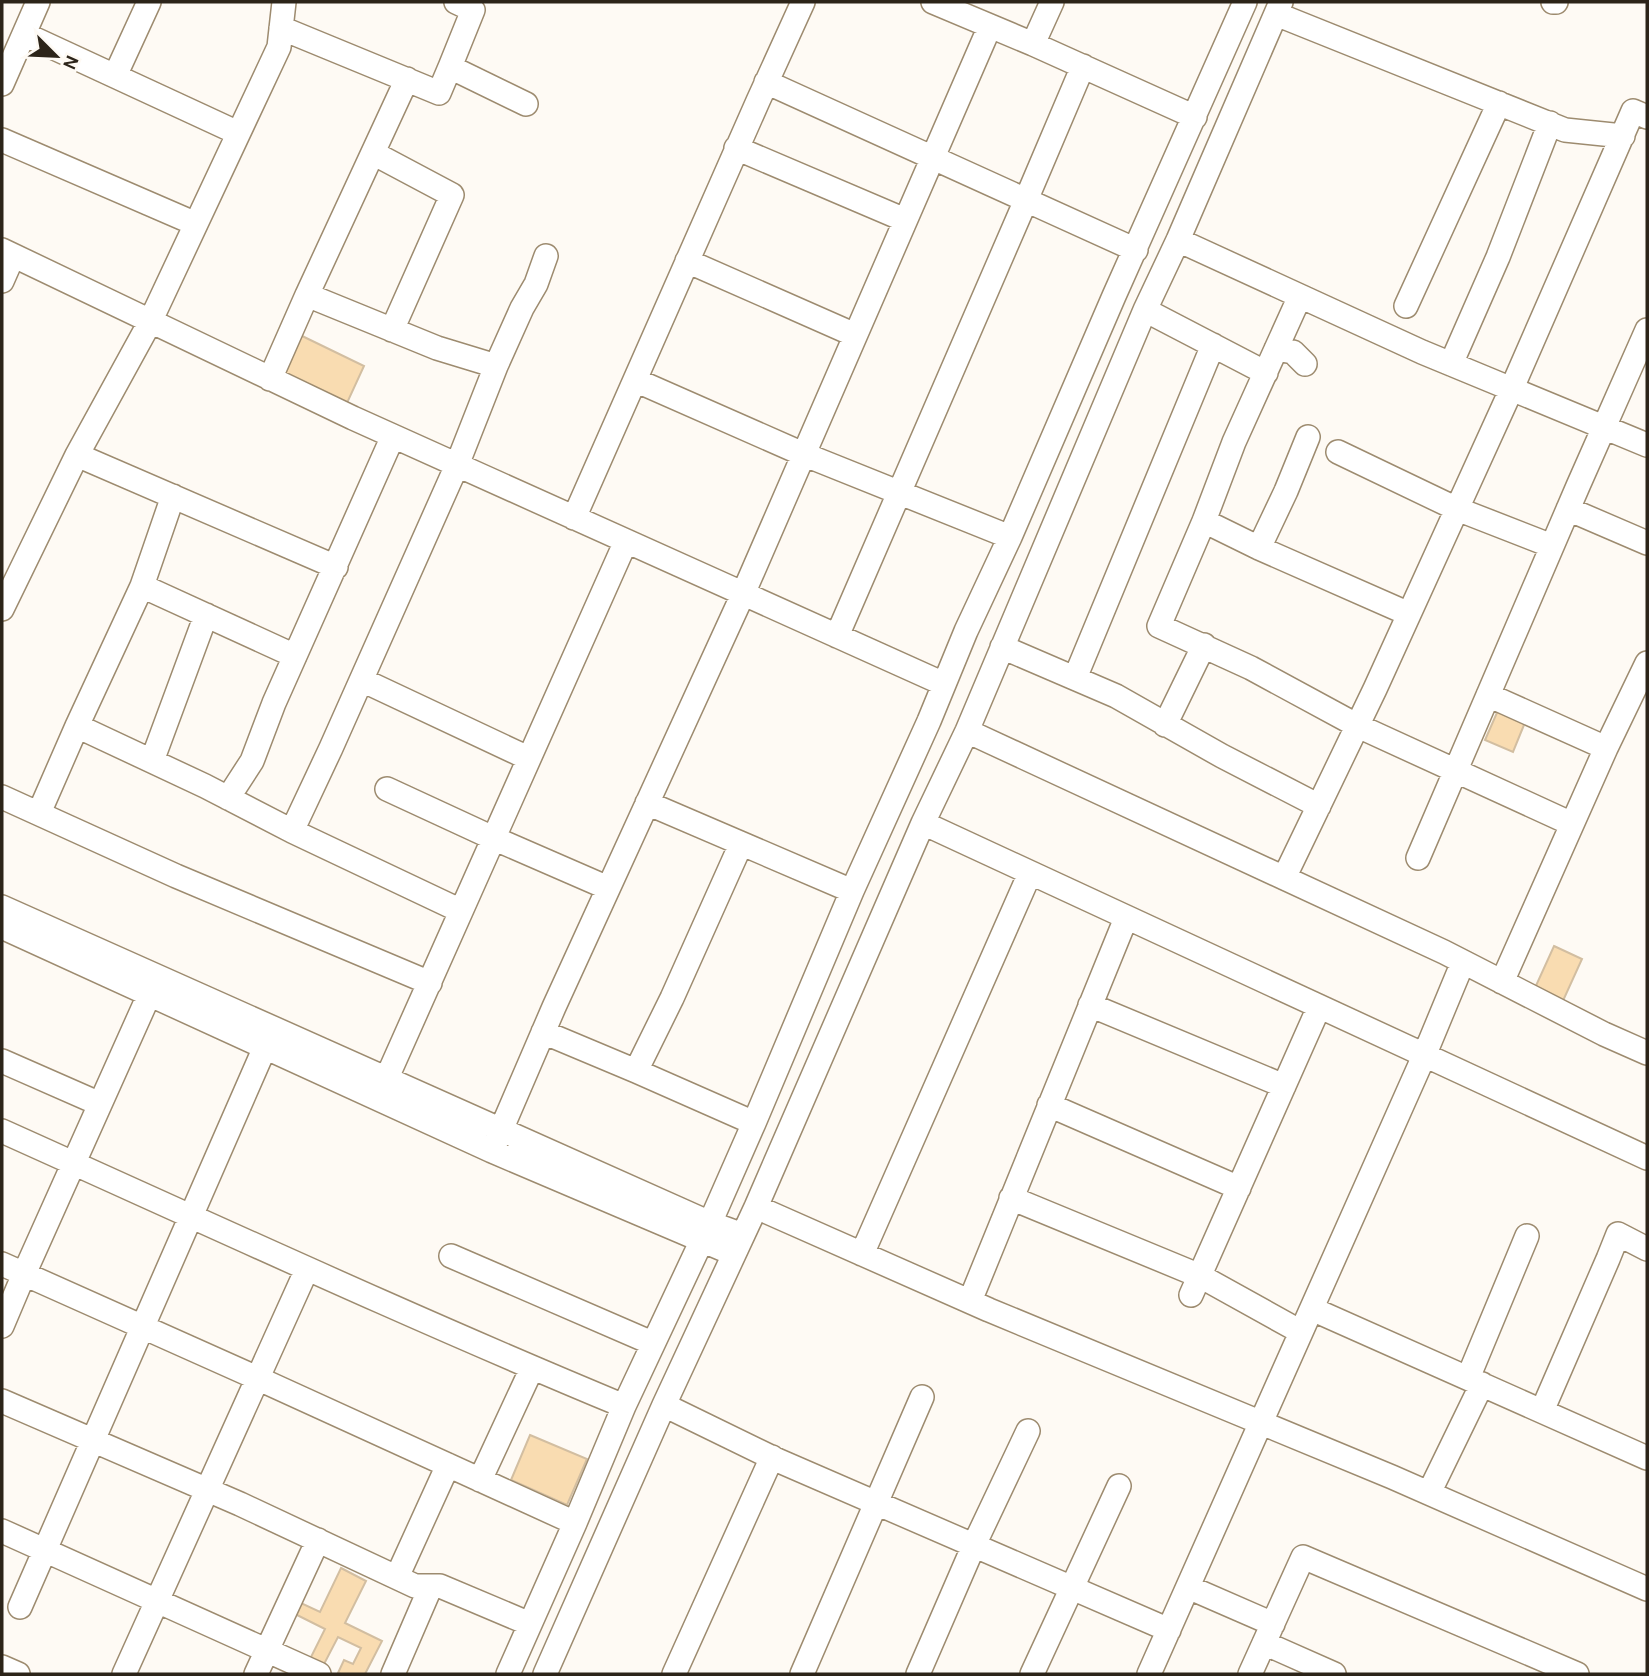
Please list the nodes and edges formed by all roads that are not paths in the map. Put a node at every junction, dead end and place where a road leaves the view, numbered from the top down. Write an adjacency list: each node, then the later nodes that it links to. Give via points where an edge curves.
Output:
1 (38, 2): 12 (street)
2 (149, 2): 16 (street)
3 (285, 2): 11 (street)
4 (803, 2): 18 (street)
5 (933, 2): 10 (street)
6 (1052, 2): 13 (street)
7 (1245, 2): 22 (street)
8 (468, 4): 15 (street)
9 (1278, 8): 20 (street); 34 (street)
10 (990, 26): 13 (street); 30 (street)
11 (281, 28): 17 (street); 25 (street, via 279,47)
12 (24, 34): 16 (street); 19 (street)
13 (1033, 44): 14 (street)
14 (1083, 66): 22 (street); 31 (street)
15 (450, 67): 17 (street, via 439,93); 21 (street)
16 (115, 76): 25 (street)
17 (407, 79): 29 (street)
18 (766, 82): 28 (street); 30 (street)
19 (2, 83)
20 (1499, 103): 24 (street); 42 (street)
21 (526, 104)
22 (1195, 117): 35 (street)
23 (1647, 117): 26 (street, via 1633,111)
24 (1550, 123): 26 (street, via 1565,130); 51 (street)
25 (238, 133): 33 (street)
26 (1623, 136): 56 (street)
27 (2, 140): 33 (street)
28 (736, 149): 32 (street); 38 (street)
29 (373, 153): 40 (street); 45 (street, via 452,195)
30 (933, 157): 31 (street); 32 (street)
31 (1026, 200): 35 (street); 65 (street)
32 (905, 220): 47 (street)
33 (196, 225): 44 (street)
34 (1178, 240): 41 (street); 43 (street)
35 (1136, 250): 71 (street)
36 (8, 253): 39 (street); 44 (street)
37 (546, 256): 52 (street)
38 (687, 261): 47 (street); 55 (street)
39 (2, 281)
40 (307, 295): 45 (street); 54 (street)
41 (1300, 296): 49 (street); 51 (street)
42 (1406, 306)
43 (1145, 310): 48 (street); 84 (street)
44 (150, 322): 54 (street); 63 (street)
45 (391, 330): 52 (street)
46 (1647, 330): 57 (street)
47 (855, 335): 62 (street)
48 (1213, 345): 53 (street); 87 (street)
49 (1276, 349): 50 (street, via 1293,352); 53 (street)
50 (1305, 364)
51 (1451, 364): 56 (street)
52 (496, 366): 64 (street)
53 (1266, 373): 70 (street)
54 (271, 379): 58 (street)
55 (635, 380): 62 (street); 69 (street)
56 (1511, 388): 57 (street); 67 (street)
57 (1605, 427): 60 (street); 68 (street)
58 (393, 436): 64 (street); 76 (street)
59 (1307, 437): 75 (street)
60 (1647, 445)
61 (1338, 452): 67 (street)
62 (803, 454): 65 (street); 78 (street)
63 (77, 455): 66 (street); 79 (street)
64 (457, 465): 69 (street); 88 (street)
65 (900, 492): 71 (street); 82 (street)
66 (173, 496): 76 (street); 77 (street)
67 (1457, 509): 74 (street); 80 (street)
68 (1568, 509): 73 (street); 74 (street)
69 (574, 518): 72 (street)
70 (1204, 521): 75 (street); 83 (street, via 1159,626)
71 (1010, 537): 89 (street)
72 (626, 541): 78 (street); 96 (street)
73 (1647, 543)
74 (1552, 546): 90 (street)
75 (1259, 548): 80 (street)
76 (336, 567): 85 (street)
77 (142, 586): 81 (street); 92 (street)
78 (743, 594): 82 (street); 102 (street)
79 (5, 595)
80 (1409, 614): 93 (street)
81 (206, 615): 85 (street); 97 (street)
82 (837, 636): 89 (street)
83 (1204, 645): 91 (street); 93 (street)
84 (1002, 647): 87 (street); 94 (street)
85 (295, 656): 101 (street, via 251,761)
86 (1647, 663): 95 (street)
87 (1075, 678): 91 (street)
88 (362, 680): 96 (street); 107 (street)
89 (944, 684): 114 (street)
90 (1488, 695): 95 (street); 98 (street)
91 (1165, 725): 103 (street)
92 (77, 726): 97 (street); 104 (street)
93 (1358, 726): 98 (street); 103 (street)
94 (967, 731): 105 (street); 112 (street)
95 (1606, 748): 106 (street)
96 (528, 758): 108 (street)
97 (152, 761): 101 (street)
98 (1455, 772): 106 (street); 110 (street)
99 (387, 789): 108 (street)
100 (2, 797): 104 (street)
101 (228, 798): 107 (street)
102 (647, 803): 109 (street); 113 (street)
103 (1319, 806): 112 (street)
104 (39, 813): 121 (street)
105 (923, 823): 111 (street); 142 (street)
106 (1572, 824): 120 (street)
107 (292, 831): 116 (street)
108 (493, 838): 113 (street); 116 (street)
109 (741, 845): 114 (street); 130 (street)
110 (1418, 858)
111 (1030, 873): 117 (street); 148 (street)
112 (1284, 878): 119 (street)
113 (608, 888): 125 (street)
114 (852, 891): 135 (street)
115 (2, 907): 132 (street)
116 (461, 911): 121 (street)
117 (1126, 918): 123 (street); 124 (street)
118 (2, 927): 122 (street)
119 (1464, 962): 120 (street); 128 (street)
120 (1502, 982): 127 (street)
121 (430, 984): 132 (street)
122 (149, 995): 126 (street); 133 (street)
123 (1090, 1005): 131 (street); 134 (street)
124 (1319, 1007): 128 (street); 131 (street)
125 (543, 1032): 130 (street); 137 (street)
126 (265, 1047): 132 (street); 143 (street)
127 (1647, 1053)
128 (1424, 1056): 138 (street); 155 (street)
129 (2, 1061): 133 (street)
130 (636, 1071): 135 (street)
131 (1284, 1086): 140 (street)
132 (382, 1089): 137 (street)
133 (100, 1104): 139 (street)
134 (1049, 1105): 140 (street); 141 (street)
135 (754, 1123): 144 (street)
136 (2, 1131): 139 (street)
137 (497, 1140): 144 (street)
138 (1647, 1158)
139 (74, 1164): 143 (street); 152 (street)
140 (1239, 1188): 153 (street)
141 (1011, 1198): 153 (street); 154 (street)
142 (756, 1208): 146 (street); 148 (street)
143 (190, 1216): 151 (street); 157 (street)
144 (705, 1231): 146 (street); 159 (street)
145 (1527, 1236): 162 (street)
146 (738, 1245): 165 (street)
147 (1647, 1249): 167 (street, via 1618,1234)
148 (862, 1254): 154 (street)
149 (451, 1256): 159 (street)
150 (2, 1264): 152 (street)
151 (307, 1269): 160 (street); 161 (street)
152 (24, 1274): 156 (street); 157 (street)
153 (1196, 1286): 158 (street)
154 (970, 1301): 168 (street)
155 (1312, 1309): 158 (street); 162 (street)
156 (2, 1326)
157 (142, 1327): 161 (street); 170 (street)
158 (1301, 1332): 168 (street)
159 (652, 1343): 166 (street)
160 (532, 1368): 166 (street); 174 (street)
161 (257, 1378): 173 (street); 176 (street)
162 (1475, 1381): 167 (street); 177 (street)
163 (922, 1397): 178 (street)
164 (2, 1401): 170 (street)
165 (664, 1405): 171 (street); 202 (street)
166 (624, 1406): 179 (street)
167 (1542, 1411): 172 (street)
168 (1261, 1423): 177 (street); 186 (street)
169 (1028, 1431): 182 (street)
170 (94, 1441): 176 (street); 183 (street)
171 (772, 1457): 178 (street); 203 (street)
172 (1647, 1458)
173 (448, 1465): 174 (street); 184 (street)
174 (480, 1480): 179 (street)
175 (1119, 1486): 187 (street)
176 (207, 1489): 181 (street); 189 (street)
177 (1429, 1493): 188 (street)
178 (876, 1503): 182 (street); 204 (street)
179 (575, 1523): 191 (street)
180 (2, 1531): 183 (street)
181 (318, 1540): 184 (street); 194 (street)
182 (974, 1545): 187 (street); 205 (street)
183 (45, 1550): 189 (street); 190 (street)
184 (397, 1577): 185 (street, via 415,1586)
185 (431, 1586): 191 (street); 200 (street)
186 (1188, 1587): 192 (street); 193 (street)
187 (1071, 1588): 192 (street); 206 (street)
188 (1647, 1589)
189 (158, 1600): 194 (street); 197 (street)
190 (20, 1607)
191 (530, 1623): 201 (street)
192 (1168, 1630): 207 (street)
193 (1268, 1634): 208 (street); 209 (street); 210 (street, via 1303,1557)
194 (267, 1651): 198 (street); 199 (street)
195 (2, 1667): 196 (street)
196 (18, 1674)
197 (124, 1674)
198 (256, 1674)
199 (319, 1674)
200 (393, 1674)
201 (508, 1674)
202 (545, 1674)
203 (674, 1674)
204 (802, 1674)
205 (918, 1674)
206 (1032, 1674)
207 (1149, 1674)
208 (1250, 1674)
209 (1335, 1674)
210 (1577, 1674)

